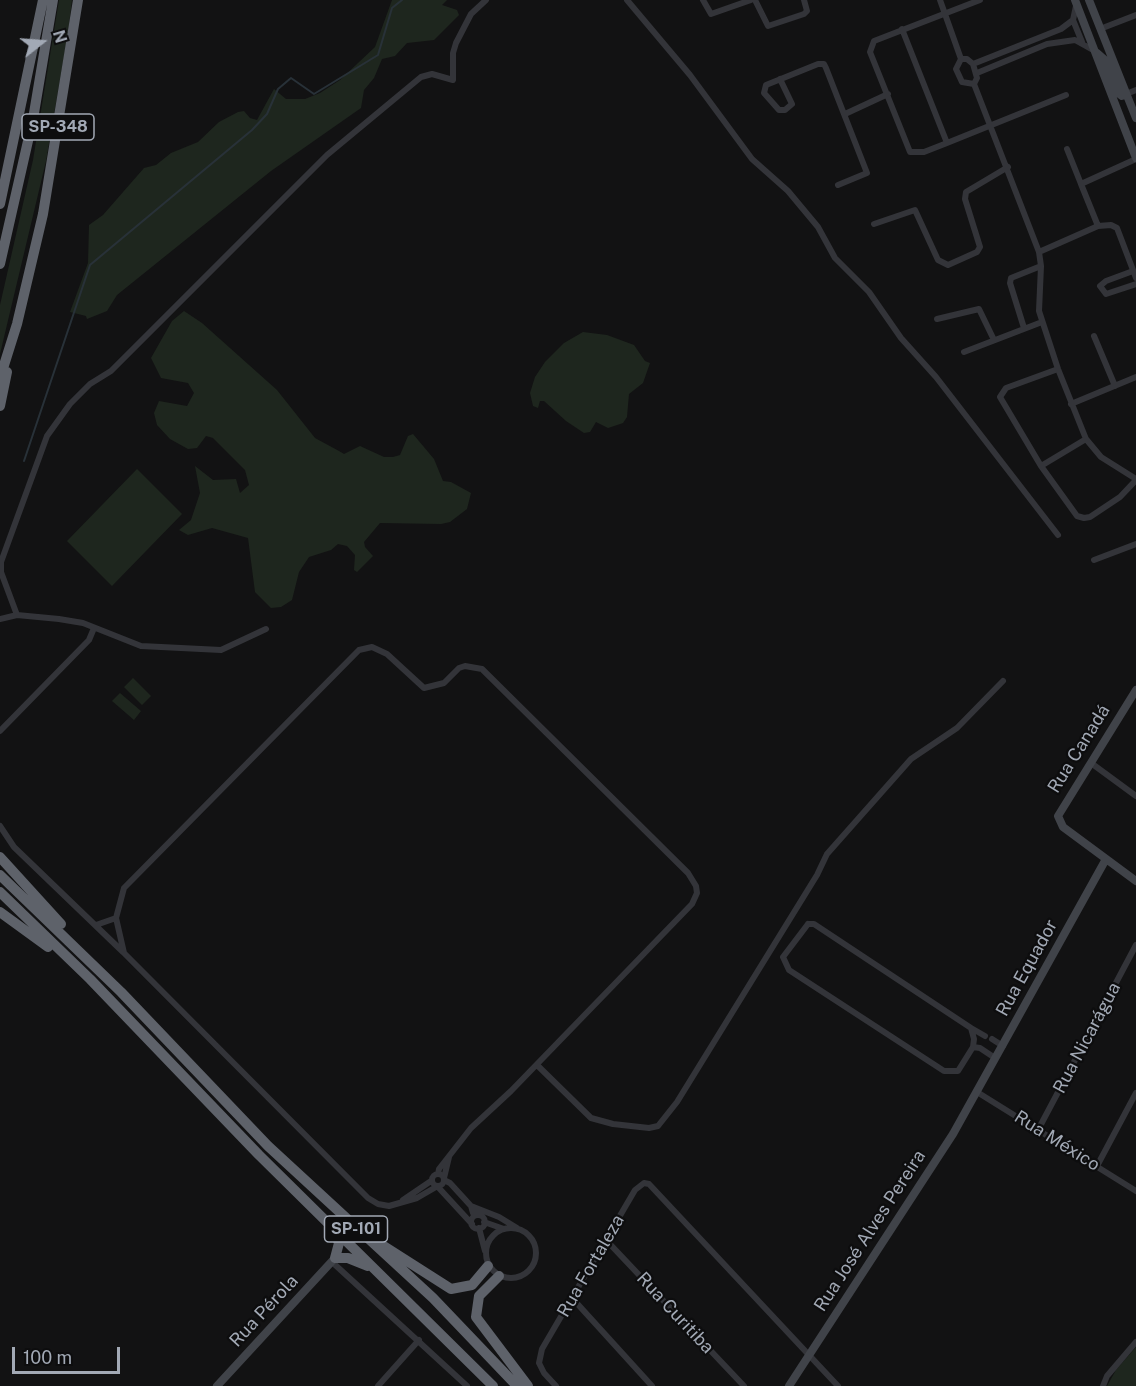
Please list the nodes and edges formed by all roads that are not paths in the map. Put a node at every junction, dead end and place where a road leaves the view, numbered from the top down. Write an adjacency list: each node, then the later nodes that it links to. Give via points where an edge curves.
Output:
1 (43, 0): 37 (highway)
2 (53, 0): 43 (highway, SP-348, via 33,118)
3 (78, 0): 50 (highway, SP-348, via 43,214)
4 (486, 0): 67 (street, via 471,14 456,43 453,80 432,74 421,77 327,155 111,371 90,384 70,404 43,445 1,562)
5 (627, 0): 64 (street, via 690,75 752,159 788,191 818,227 835,258 869,292)
6 (704, 0): 7 (street, via 711,14)
7 (753, 0): 8 (street, via 768,26 804,14)
8 (804, 0)
9 (940, 0): 12 (street)
10 (980, 0): 12 (street)
11 (1081, 1): 14 (street); 16 (main road, via 1095,15); 18 (main road)
12 (945, 13): 15 (street); 19 (street)
13 (1136, 15): 16 (street)
14 (1073, 20): 17 (street); 20 (street, via 1061,29)
15 (902, 29): 26 (street, via 874,40 870,52); 31 (street)
16 (1100, 29): 25 (main road)
17 (1082, 42): 18 (street); 21 (street, via 1047,44)
18 (1094, 51): 25 (main road, via 1105,60 1118,93); 33 (main road)
19 (961, 59): 20 (street); 23 (street, via 956,69 962,82)
20 (973, 64): 21 (street)
21 (976, 73): 23 (street)
22 (780, 80): 22 (street, via 763,89 779,110 785,110 792,104); 28 (street, via 824,64)
23 (974, 84): 30 (street)
24 (1136, 90): 25 (street)
25 (1126, 93): 29 (main road)
26 (888, 94): 28 (street); 31 (street, via 910,152 924,152)
27 (1066, 95): 30 (street)
28 (845, 114): 36 (street, via 867,173)
29 (1136, 118)
30 (990, 126): 31 (street); 34 (street)
31 (947, 143)
32 (1067, 149): 35 (street)
33 (1136, 158): 35 (street)
34 (1008, 167): 40 (street, via 966,192 980,247 948,265 938,260 915,210); 42 (street)
35 (1082, 184): 41 (street)
36 (838, 185)
37 (5, 186): 38 (highway); 39 (highway)
38 (0, 199)
39 (0, 204)
40 (874, 224)
41 (1098, 226): 42 (street); 45 (street, via 1117,228)
42 (1039, 252): 44 (street)
43 (0, 264)
44 (1041, 266): 49 (street, via 1038,298); 51 (street, via 1011,278)
45 (1133, 271): 46 (street); 47 (street, via 1100,286 1106,294)
46 (1136, 278)
47 (1136, 284)
48 (937, 319): 53 (street, via 979,309)
49 (1042, 322): 51 (street); 55 (street)
50 (17, 324): 57 (highway, SP-348); 60 (highway)
51 (1024, 328): 53 (street)
52 (1094, 336): 58 (street)
53 (994, 340): 54 (street)
54 (964, 352)
55 (1058, 369): 59 (street); 62 (street, via 1006,388 1000,397)
56 (1136, 377): 58 (street)
57 (0, 378)
58 (1115, 386): 59 (street)
59 (1071, 404): 61 (street)
60 (0, 406)
61 (1086, 439): 62 (street); 63 (street, via 1101,457)
62 (1041, 466): 63 (street, via 1077,516 1084,518 1120,497)
63 (1136, 480)
64 (1058, 535)
65 (1136, 544): 66 (street)
66 (1094, 560)
67 (17, 615): 68 (street); 69 (street, via 59,619)
68 (0, 619)
69 (94, 628): 70 (street, via 141,646 221,650); 73 (street, via 89,640)
70 (266, 629)
71 (1003, 681): 93 (street, via 957,728 911,759 827,854 683,1092 658,1126 613,1124 591,1118)
72 (1136, 690): 74 (main road, Rua Canadá)
73 (0, 732)
74 (1091, 763): 75 (street); 78 (main road, Rua Canadá, via 1058,816 1063,827)
75 (1136, 796)
76 (0, 826): 84 (street, via 15,847)
77 (0, 857): 88 (highway)
78 (1106, 859): 80 (main road); 90 (main road, Rua Equador)
79 (0, 875): 88 (highway, SP-101)
80 (1136, 881)
81 (0, 892): 87 (highway, SP-101)
82 (0, 912): 87 (highway)
83 (116, 918): 84 (street); 86 (street); 93 (street, via 124,888 359,650 372,647 387,654 424,688 444,683 459,668 476,667 688,873 696,886 692,904)
84 (96, 925): 86 (street)
85 (1136, 945): 96 (street, Rua Nicarágua)
86 (124, 953): 102 (street, via 368,1198 389,1206)
87 (90, 979): 106 (highway, SP-101)
88 (121, 992): 105 (highway, SP-101, via 268,1146)
89 (971, 1028): 90 (street); 91 (street); 91 (street, via 814,924 803,927 783,957 789,970 944,1071 958,1071)
90 (1003, 1046): 92 (main road, Rua Equador)
91 (973, 1047): 92 (street)
92 (996, 1058): 94 (main road, Rua Equador)
93 (537, 1065): 98 (street, via 471,1128 439,1169)
94 (977, 1092): 96 (street, Rua México); 121 (main road, Rua José Alves Pereira)
95 (1136, 1093): 97 (street)
96 (1038, 1130): 97 (street, Rua México)
97 (1097, 1166): 101 (street, Rua México)
98 (442, 1178): 99 (street, via 434,1175); 100 (street); 103 (street)
99 (431, 1181): 100 (street); 102 (street)
100 (437, 1187): 102 (street); 108 (street)
101 (1136, 1191)
102 (401, 1202)
103 (471, 1206): 104 (street); 111 (street)
104 (478, 1215): 107 (street); 108 (street, via 472,1218)
105 (344, 1218): 115 (highway, via 451,1289 472,1284); 126 (highway, SP-101, via 433,1298)
106 (327, 1222): 114 (highway, via 339,1243); 116 (highway, SP-101)
107 (484, 1222): 109 (street); 110 (street)
108 (472, 1224): 109 (street)
109 (479, 1228): 113 (street)
110 (504, 1229): 111 (street); 113 (street, via 492,1237)
111 (520, 1230): 117 (street, via 535,1248 533,1264 529,1271 515,1278)
112 (607, 1240): 118 (street, Rua Fortaleza); 121 (street, Rua Fortaleza, via 634,1190 640,1184 649,1184); 130 (street, Rua Curitiba)
113 (486, 1252): 115 (street)
114 (334, 1260): 116 (highway, via 348,1258); 119 (street); 122 (main road, Rua Pérola)
115 (488, 1266): 117 (street)
116 (374, 1268): 125 (highway, SP-101)
117 (499, 1276): 127 (highway, via 479,1296 476,1317)
118 (573, 1299): 128 (street, Rua Fortaleza, via 542,1349 539,1363); 129 (street)
119 (419, 1340): 123 (street); 124 (street)
120 (1136, 1342): 133 (street)
121 (809, 1355): 131 (main road, Rua José Alves Pereira); 132 (street)
122 (217, 1386)
123 (378, 1386)
124 (466, 1386)
125 (493, 1386)
126 (517, 1386)
127 (528, 1386)
128 (556, 1386)
129 (652, 1386)
130 (744, 1386)
131 (789, 1386)
132 (838, 1386)
133 (1103, 1386)

